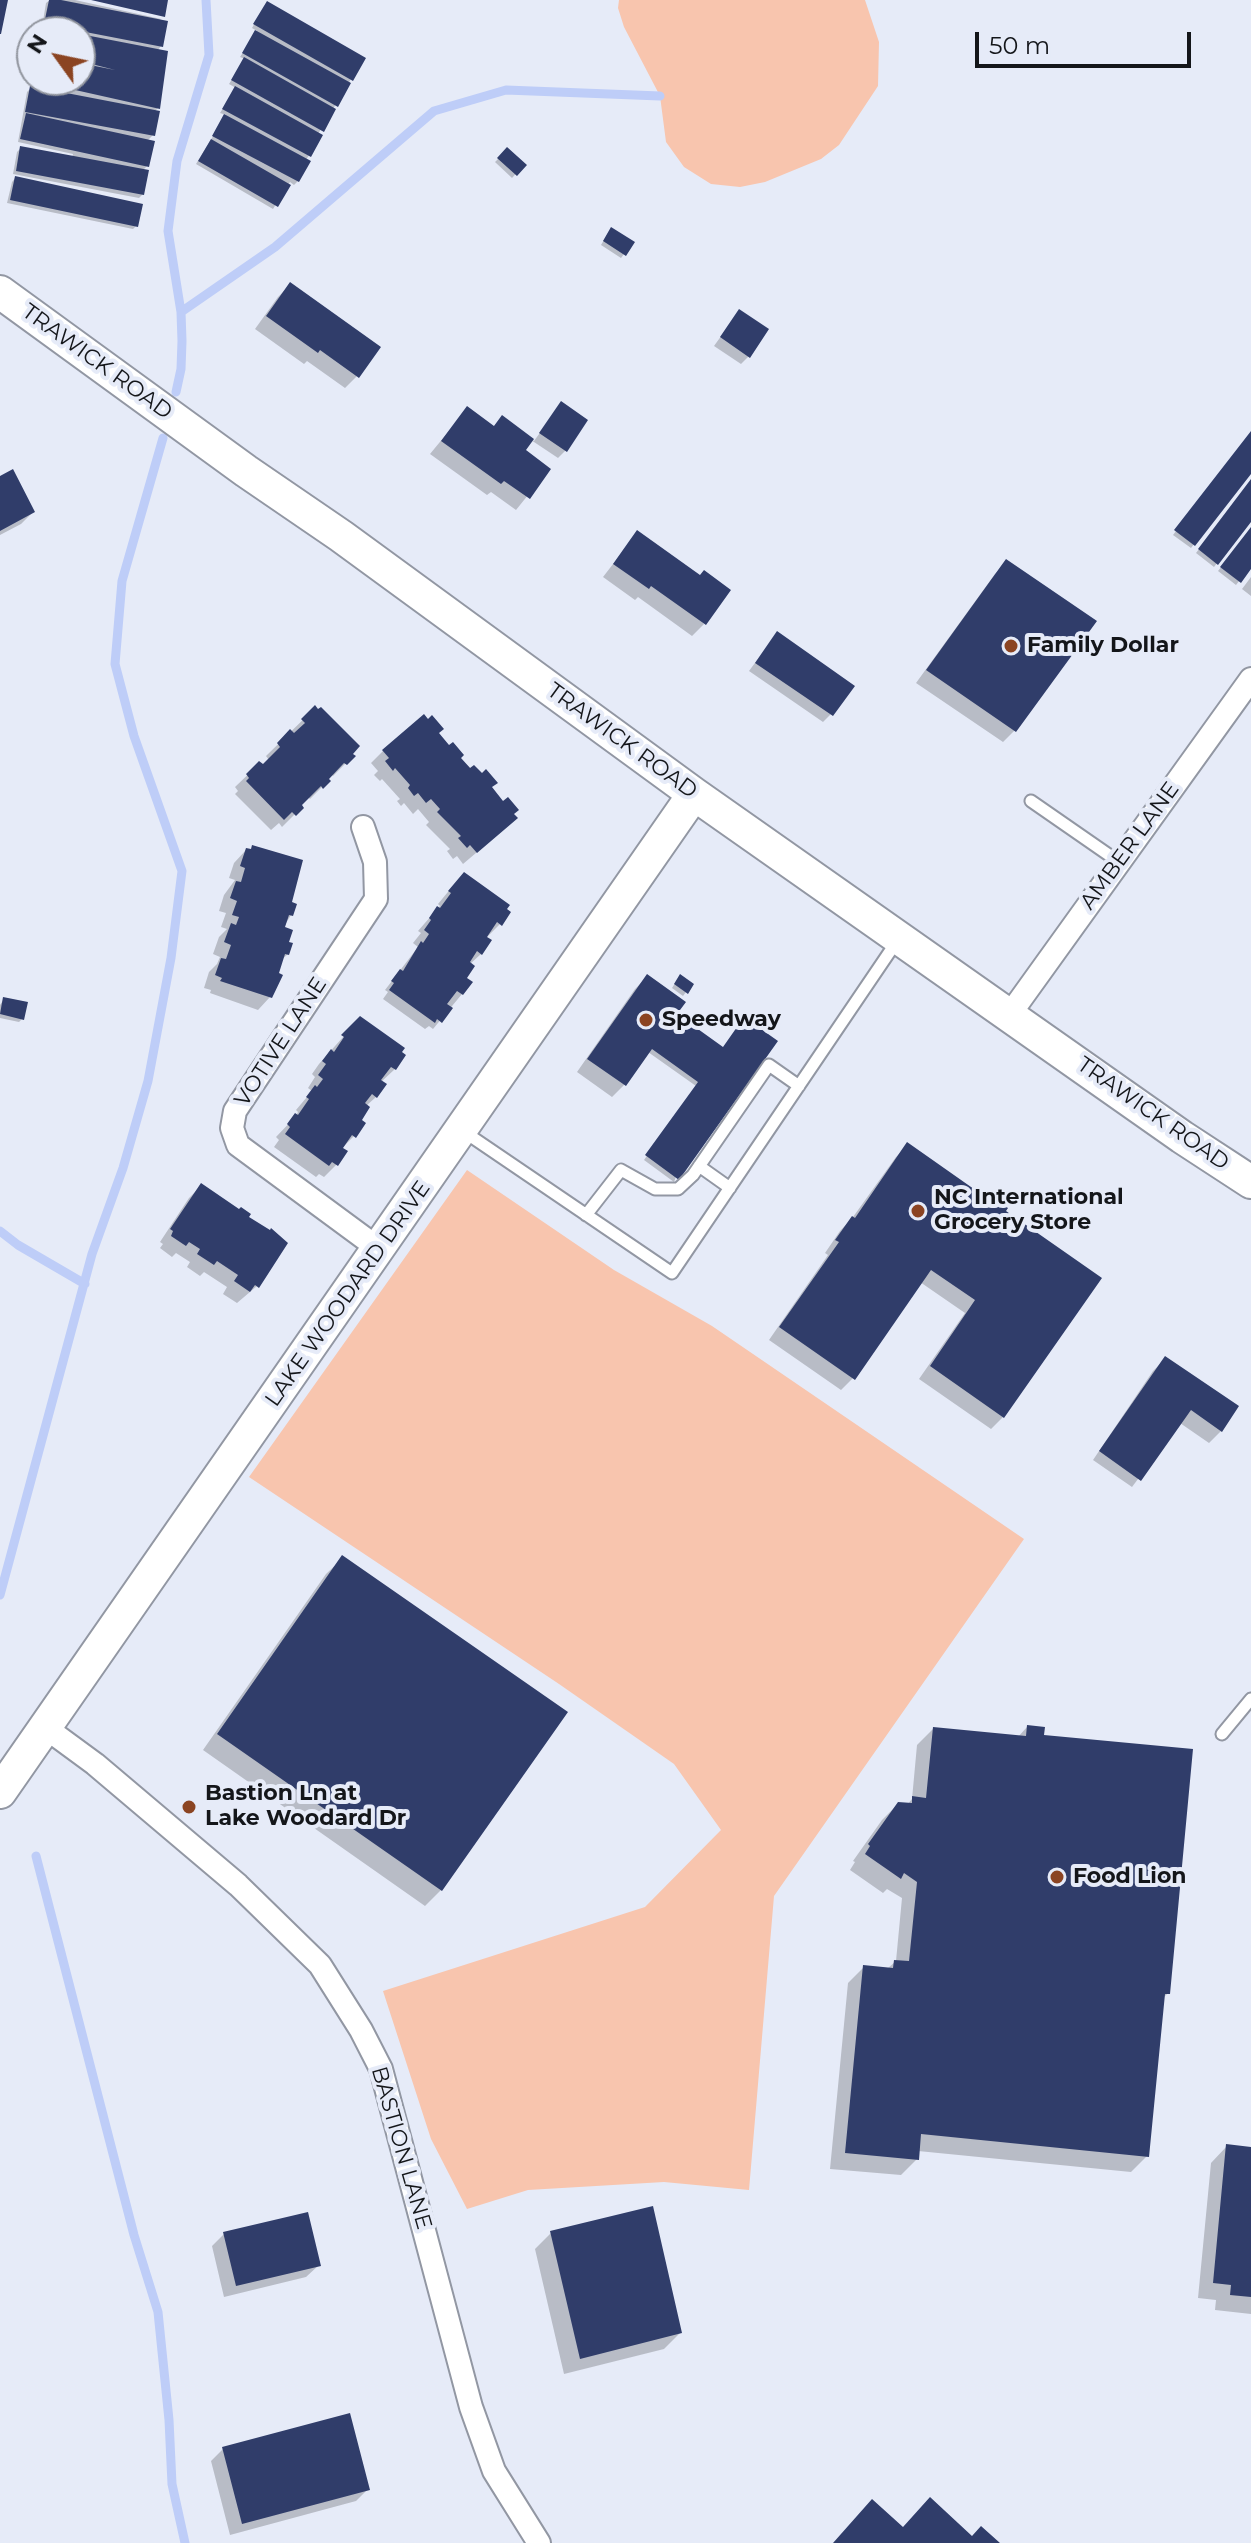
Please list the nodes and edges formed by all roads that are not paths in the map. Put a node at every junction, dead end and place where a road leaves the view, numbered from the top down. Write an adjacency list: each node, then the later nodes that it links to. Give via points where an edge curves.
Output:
1 (0, 292): 3 (street, TRAWICK ROAD)
2 (1251, 679): 6 (street, AMBER LANE)
3 (694, 794): 7 (street, TRAWICK ROAD); 10 (street, LAKE WOODARD DRIVE)
4 (1031, 801): 6 (lane)
5 (363, 827): 15 (street, VOTIVE LANE, via 375,862 376,899 235,1111 232,1128 238,1145)
6 (1119, 862): 8 (street, AMBER LANE)
7 (900, 937): 8 (street, TRAWICK ROAD); 9 (lane)
8 (1010, 1014): 12 (street, TRAWICK ROAD)
9 (799, 1086): 11 (lane, via 769,1065); 13 (lane)
10 (461, 1130): 14 (lane); 15 (street, LAKE WOODARD DRIVE)
11 (699, 1166): 13 (lane); 14 (lane, via 678,1189 655,1189 621,1170)
12 (1251, 1182)
13 (730, 1188): 14 (lane, via 672,1273)
14 (586, 1215)
15 (379, 1249): 17 (street, LAKE WOODARD DRIVE)
16 (1251, 1699): 18 (lane)
17 (46, 1728): 19 (street, LAKE WOODARD DRIVE); 20 (street, BASTION LANE, via 238,1885 320,1965 361,2030 381,2069 471,2407 494,2471)
18 (1222, 1734)
19 (0, 1792)
20 (539, 2543)

